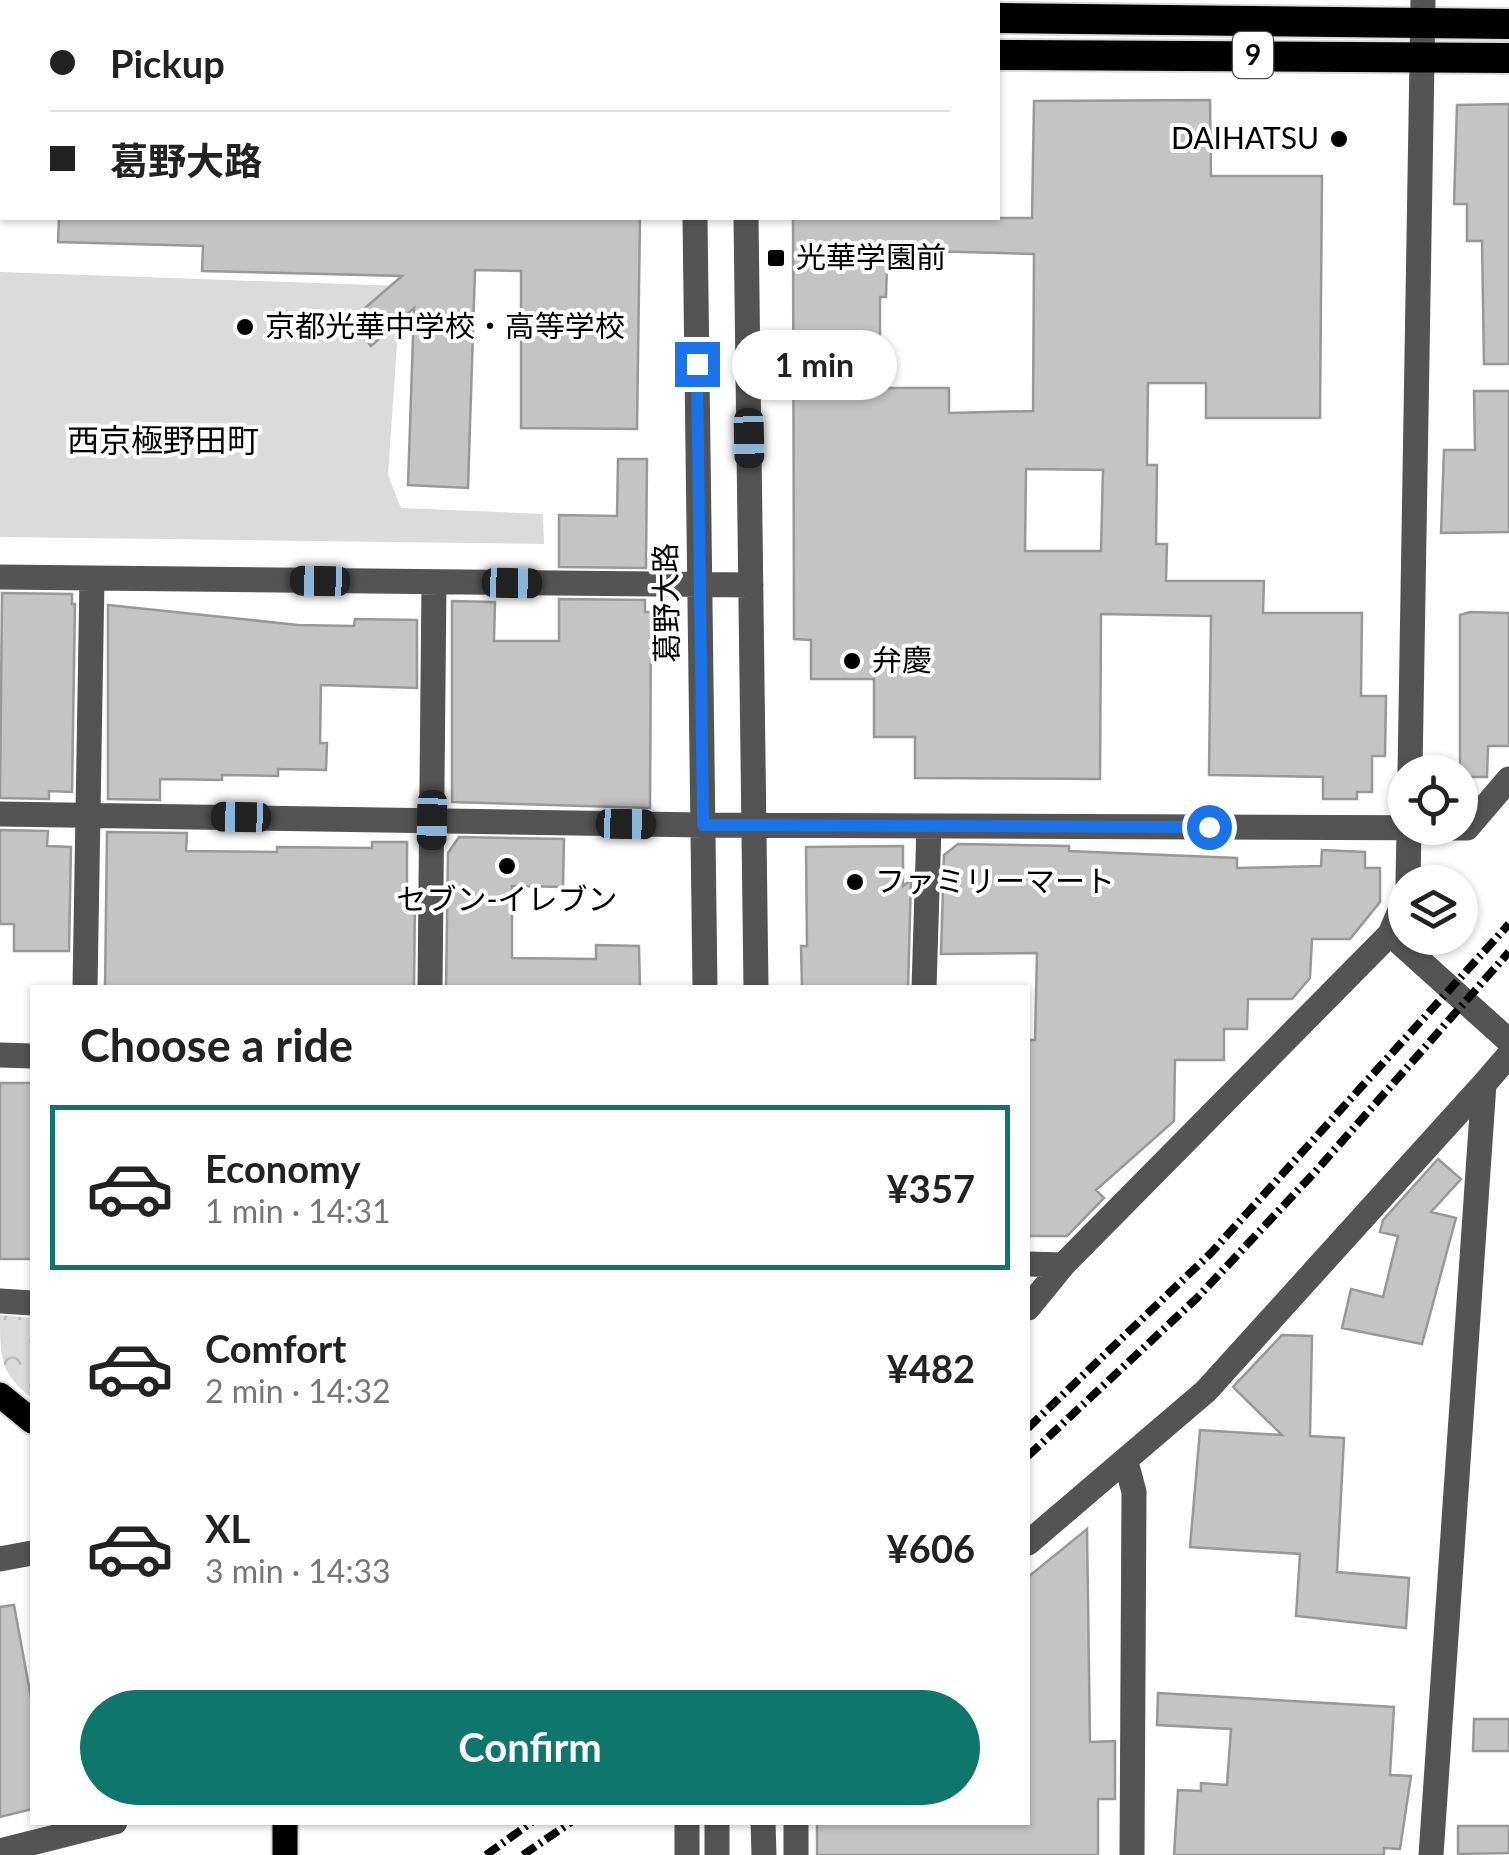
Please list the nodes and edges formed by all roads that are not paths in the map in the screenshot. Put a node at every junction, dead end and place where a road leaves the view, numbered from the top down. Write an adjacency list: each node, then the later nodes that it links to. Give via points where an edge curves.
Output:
1 (1422, 11): 2 (highway, 9); 3 (highway, 9); 5 (street)
2 (1000, 18)
3 (1509, 24)
4 (1000, 55): 5 (highway, 9)
5 (1421, 55): 6 (highway, 9); 14 (street)
6 (1509, 58)
7 (695, 220): 12 (street, 葛野大路)
8 (746, 220): 13 (street)
9 (0, 577): 10 (street)
10 (92, 578): 11 (street); 17 (street)
11 (434, 582): 12 (street); 19 (street)
12 (700, 585): 13 (street); 20 (street, 葛野大路)
13 (751, 586): 21 (street)
14 (1410, 755)
15 (1509, 779): 18 (street)
16 (0, 814): 17 (street)
17 (88, 815): 19 (street); 26 (street)
18 (1478, 816)
19 (432, 820): 20 (street); 27 (street)
20 (703, 825): 21 (street); 28 (street, 葛野大路)
21 (754, 825): 22 (street); 29 (street)
22 (929, 826): 23 (street); 30 (street)
23 (1388, 828)
24 (1388, 936): 37 (street)
25 (1414, 955): 31 (street)
26 (85, 985)
27 (430, 985)
28 (705, 985)
29 (756, 985)
30 (924, 985)
31 (1509, 1041)
32 (0, 1055): 33 (street)
33 (30, 1056)
34 (1509, 1056): 35 (street)
35 (1484, 1084): 43 (street, via 1206,1391); 60 (street)
36 (1030, 1264): 37 (street)
37 (1063, 1265): 40 (street)
38 (0, 1300): 39 (street)
39 (30, 1303)
40 (1030, 1306)
41 (0, 1395): 42 (main road)
42 (30, 1419)
43 (1126, 1462): 44 (street); 59 (street, via 1134,1492)
44 (1030, 1541)
45 (30, 1553): 46 (street)
46 (0, 1559)
47 (103, 1825): 53 (street)
48 (285, 1825): 54 (main road)
49 (686, 1825): 55 (street)
50 (717, 1825): 56 (street)
51 (763, 1825): 57 (street)
52 (796, 1825): 58 (street)
53 (0, 1851)
54 (286, 1855)
55 (687, 1855)
56 (717, 1855)
57 (764, 1855)
58 (796, 1855)
59 (1132, 1855)
60 (1431, 1855)

